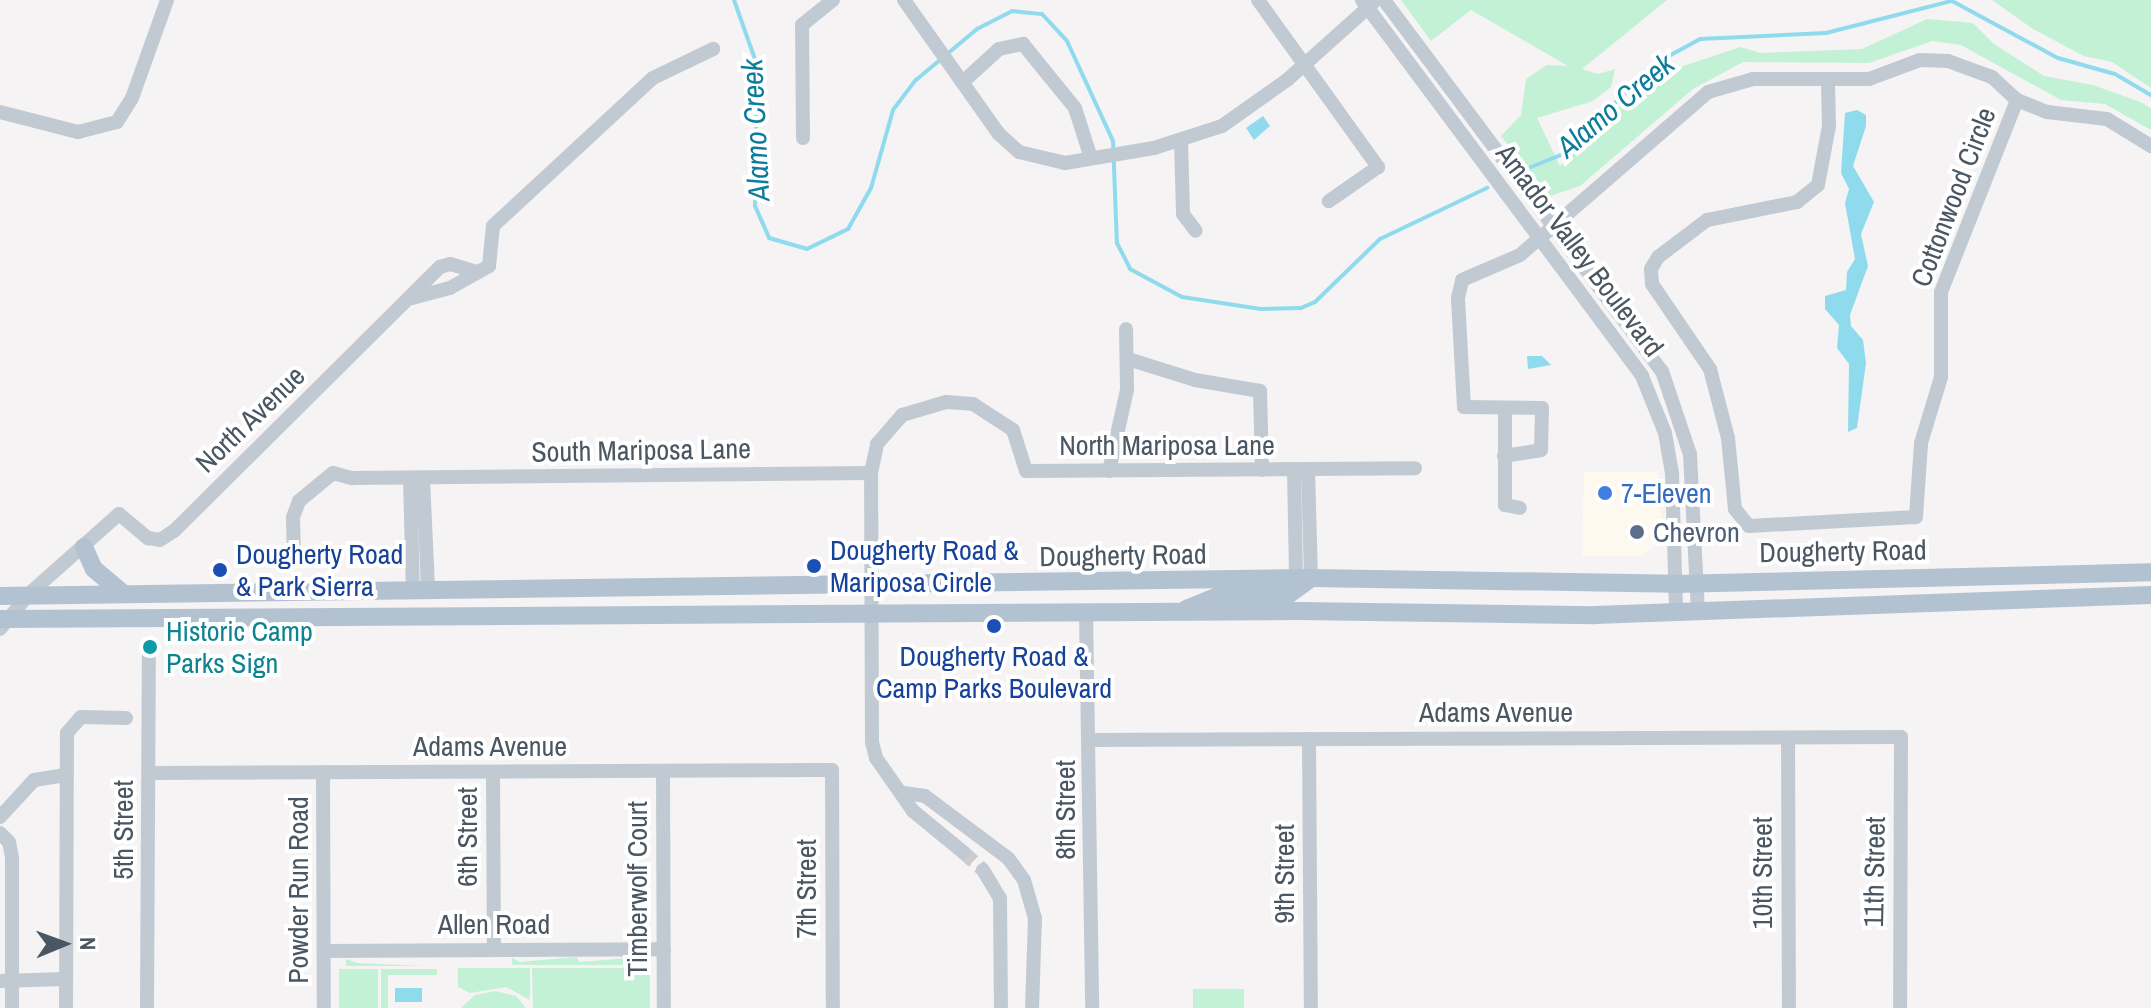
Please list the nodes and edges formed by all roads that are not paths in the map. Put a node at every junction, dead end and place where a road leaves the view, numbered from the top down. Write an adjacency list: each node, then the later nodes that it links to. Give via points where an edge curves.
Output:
1 (167, 0): 12 (street, via 132,98 117,122 78,132)
2 (833, 0): 13 (street, via 802,25)
3 (904, 0): 9 (street)
4 (1258, 0): 8 (street)
5 (1384, 0): 18 (street, Amador Valley Boulevard)
6 (1369, 2): 8 (street); 20 (street, Amador Valley Boulevard)
7 (713, 49): 21 (street, via 653,78 552,171 493,226 489,266)
8 (1304, 65): 14 (street, via 1222,126); 17 (street, via 1378,167)
9 (963, 76): 16 (street, via 999,134 1019,152 1065,163); 16 (street, via 999,49 1023,44 1075,108)
10 (1828, 83): 11 (street, via 1869,79 1920,60 1948,61 1992,77); 11 (street, Cottonwood Circle, via 1825,166 1808,196 1707,220 1658,257 1651,269 1652,284 1710,369 1728,438 1735,509 1749,526 1916,517 1921,443 1941,377 1941,292); 18 (street, via 1753,79 1708,92 1620,173)
11 (2017, 100): 15 (street, via 2047,112 2107,119)
12 (0, 112)
13 (803, 138)
14 (1181, 141): 16 (street); 19 (street, via 1183,214)
15 (2151, 146)
16 (1094, 158)
17 (1329, 201)
18 (1553, 225): 20 (street); 38 (street, Amador Valley Boulevard, via 1662,371 1690,454)
19 (1196, 231)
20 (1538, 236): 25 (street, via 1520,255 1462,280 1458,298 1464,407); 39 (street, Amador Valley Boulevard, via 1642,376 1665,433 1672,473)
21 (474, 271): 22 (street, via 450,288); 22 (street, North Avenue, via 450,264 440,267)
22 (411, 298): 34 (street, North Avenue, via 174,531 160,540 148,538 119,514)
23 (1126, 329): 24 (street)
24 (1128, 359): 28 (street, via 1195,380 1260,391); 30 (street)
25 (1505, 409): 26 (street); 26 (street, via 1542,408 1541,450)
26 (1504, 456): 33 (street, via 1505,505)
27 (1415, 468): 29 (street, North Mariposa Lane)
28 (1262, 470): 29 (street, North Mariposa Lane); 30 (street, North Mariposa Lane)
29 (1301, 470): 37 (street)
30 (1109, 471): 31 (street, North Mariposa Lane, via 1026,471 1013,430 973,404 946,402 902,415 877,444)
31 (871, 473): 32 (street, South Mariposa Lane); 40 (street)
32 (417, 478): 35 (street, South Mariposa Lane, via 333,473 310,488 293,517); 41 (street)
33 (1520, 508)
34 (84, 547): 42 (main road, via 94,569); 43 (street)
35 (294, 561)
36 (2151, 572): 38 (main road, Dougherty Road)
37 (1304, 578): 39 (main road, Dougherty Road); 40 (main road, Dougherty Road); 46 (main road, via 1288,595 1219,596)
38 (1697, 583): 39 (main road, Dougherty Road); 48 (street, Amador Valley Boulevard)
39 (1675, 584): 47 (street, Amador Valley Boulevard)
40 (872, 585): 41 (main road, Dougherty Road); 50 (street)
41 (420, 590): 42 (main road, Dougherty Road)
42 (121, 592): 43 (main road, Dougherty Road)
43 (30, 593): 45 (main road, Dougherty Road); 51 (street)
44 (2151, 595): 48 (main road, Dougherty Road)
45 (0, 596)
46 (1181, 611): 47 (main road, Dougherty Road); 49 (main road, Dougherty Road)
47 (1676, 611): 48 (main road, Dougherty Road)
48 (1698, 611)
49 (1086, 612): 50 (main road, Dougherty Road); 57 (street, 8th Street)
50 (871, 614): 51 (main road, Dougherty Road); 64 (street, via 872,742 876,758)
51 (3, 622)
52 (149, 652): 62 (street, 5th Street)
53 (126, 718): 63 (street, via 81,717 67,733)
54 (1901, 737): 55 (street, Adams Avenue); 85 (street, 11th Street)
55 (1788, 738): 56 (street, Adams Avenue); 84 (street, 10th Street)
56 (1309, 739): 57 (street, Adams Avenue); 83 (street, 9th Street)
57 (1091, 740): 82 (street, 8th Street)
58 (832, 770): 59 (street, Adams Avenue); 79 (street, 7th Street)
59 (663, 771): 61 (street, Adams Avenue); 69 (street, Timberwolf Court)
60 (323, 772): 61 (street, Adams Avenue); 62 (street, Adams Avenue); 71 (street, Powder Run Road)
61 (493, 772): 70 (street, 6th Street)
62 (149, 773): 76 (street, 5th Street)
63 (66, 775): 65 (street, via 34,780); 72 (street)
64 (904, 793): 67 (street, via 913,811); 81 (street, via 925,796 1008,858 1024,880 1035,918)
65 (0, 817)
66 (0, 833): 73 (street, via 9,842 12,858)
67 (963, 852)
68 (983, 870): 80 (street, via 1000,898)
69 (664, 949): 70 (street, Allen Road); 78 (street, Timberwolf Court)
70 (494, 950): 71 (street, Allen Road)
71 (324, 951): 77 (street, Powder Run Road)
72 (65, 979): 73 (street); 75 (street)
73 (6, 981): 74 (street)
74 (12, 1008)
75 (66, 1008)
76 (147, 1008)
77 (324, 1008)
78 (664, 1008)
79 (833, 1008)
80 (1001, 1008)
81 (1032, 1008)
82 (1092, 1008)
83 (1311, 1008)
84 (1789, 1008)
85 (1900, 1008)

